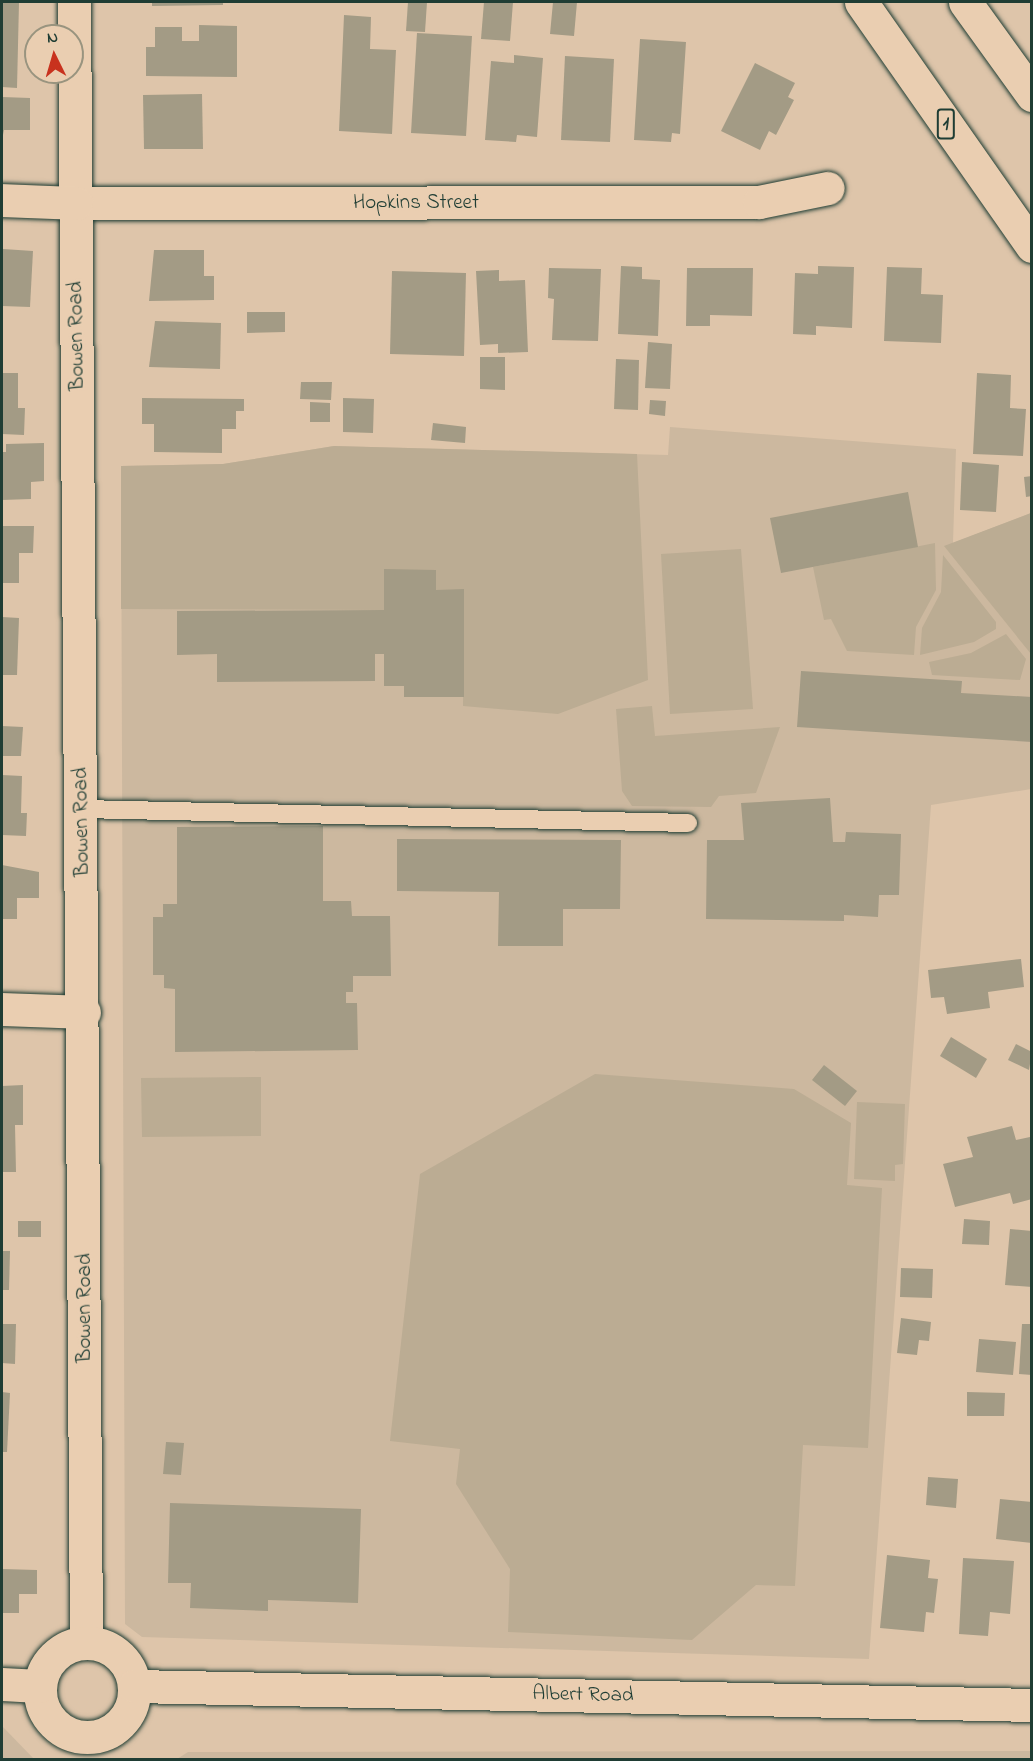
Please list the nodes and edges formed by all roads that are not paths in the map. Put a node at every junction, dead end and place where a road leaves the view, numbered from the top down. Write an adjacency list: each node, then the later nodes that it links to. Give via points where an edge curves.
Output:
1 (74, 2): 7 (main road, Bowen Road)
2 (861, 2): 8 (main road, 1)
3 (965, 2): 4 (main road)
4 (1032, 95)
5 (828, 188): 7 (main road, Hopkins Street, via 759,202)
6 (2, 200): 7 (main road, Hopkins Street)
7 (76, 203): 9 (main road, Bowen Road)
8 (1032, 246)
9 (82, 809): 10 (lane); 12 (main road, Bowen Road)
10 (688, 823)
11 (2, 1009): 12 (main road)
12 (84, 1012): 13 (main road, Bowen Road)
13 (86, 1643): 15 (main road, via 55,1656); 16 (main road, via 113,1651 127,1666)
14 (2, 1684): 15 (main road)
15 (39, 1686): 18 (main road, via 40,1700 53,1724)
16 (134, 1686): 17 (main road, Albert Road); 18 (main road, via 130,1707 119,1725)
17 (1032, 1705)
18 (77, 1748)

